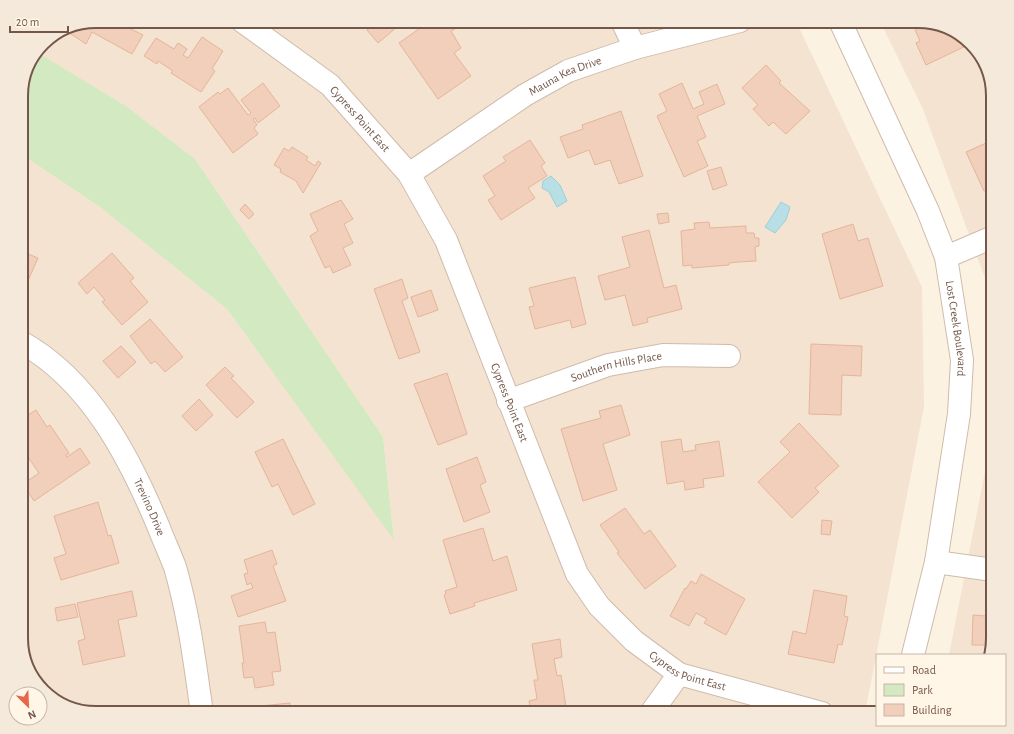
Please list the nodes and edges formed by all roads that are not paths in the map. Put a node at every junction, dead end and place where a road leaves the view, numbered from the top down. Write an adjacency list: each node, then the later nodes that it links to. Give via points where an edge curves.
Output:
1 (252, 28): 6 (street, Cypress Point East, via 330,85)
2 (625, 28): 5 (street)
3 (713, 28): 5 (street, Mauna Kea Drive)
4 (843, 28): 8 (street, Lost Creek Boulevard, via 928,210)
5 (635, 48): 6 (street, Mauna Kea Drive, via 568,71 526,95)
6 (409, 174): 11 (street, Cypress Point East, via 446,240)
7 (986, 240): 8 (street)
8 (946, 257): 12 (street, Lost Creek Boulevard, via 962,360 959,414)
9 (28, 346): 16 (street, Trevino Drive, via 40,352 76,385 115,438 147,499 174,566 186,611)
10 (729, 356): 11 (street, Southern Hills Place, via 663,355 608,365)
11 (508, 401): 15 (street, Cypress Point East, via 577,574 599,606 634,641)
12 (936, 562): 13 (street); 14 (street, Lost Creek Boulevard)
13 (986, 569)
14 (913, 654)
15 (679, 674): 17 (street); 18 (street, Cypress Point East)
16 (201, 706)
17 (656, 706)
18 (796, 706)

